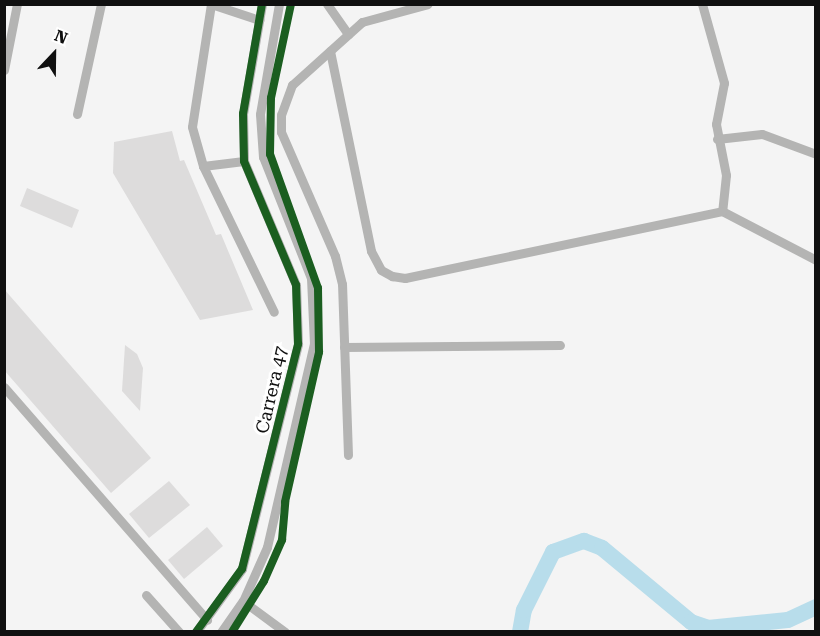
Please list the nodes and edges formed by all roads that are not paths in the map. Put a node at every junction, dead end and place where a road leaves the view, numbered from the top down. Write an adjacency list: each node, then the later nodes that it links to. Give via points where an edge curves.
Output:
1 (18, 4): 12 (street)
2 (101, 4): 13 (street)
3 (211, 4): 9 (street); 17 (street, via 192,127)
4 (262, 4): 9 (street, Carrera 47)
5 (327, 4): 10 (street)
6 (428, 4): 10 (street, via 368,18)
7 (702, 4): 14 (street, via 724,83)
8 (280, 6): 26 (street, Carrera 47, via 260,114 263,157 311,278 314,344 267,547)
9 (259, 20): 16 (street, Carrera 47, via 243,114)
10 (348, 34): 11 (street)
11 (330, 51): 18 (street, via 371,251 381,270 392,276 405,278); 22 (street, via 292,85 280,115 281,132 335,256 342,284)
12 (4, 70)
13 (77, 114)
14 (717, 139): 15 (street, via 762,134); 18 (street, via 726,175)
15 (816, 154)
16 (244, 161): 17 (street); 27 (street, Carrera 47, via 296,285 298,344 242,569)
17 (202, 166): 20 (street)
18 (722, 211): 19 (street)
19 (816, 260)
20 (274, 312)
21 (560, 345): 22 (street)
22 (344, 347): 24 (street)
23 (4, 387): 27 (street)
24 (348, 455)
25 (146, 595): 28 (street)
26 (243, 601): 30 (street, Carrera 47); 31 (street)
27 (207, 620): 29 (street, Carrera 47)
28 (175, 630)
29 (196, 632)
30 (220, 632)
31 (285, 632)

